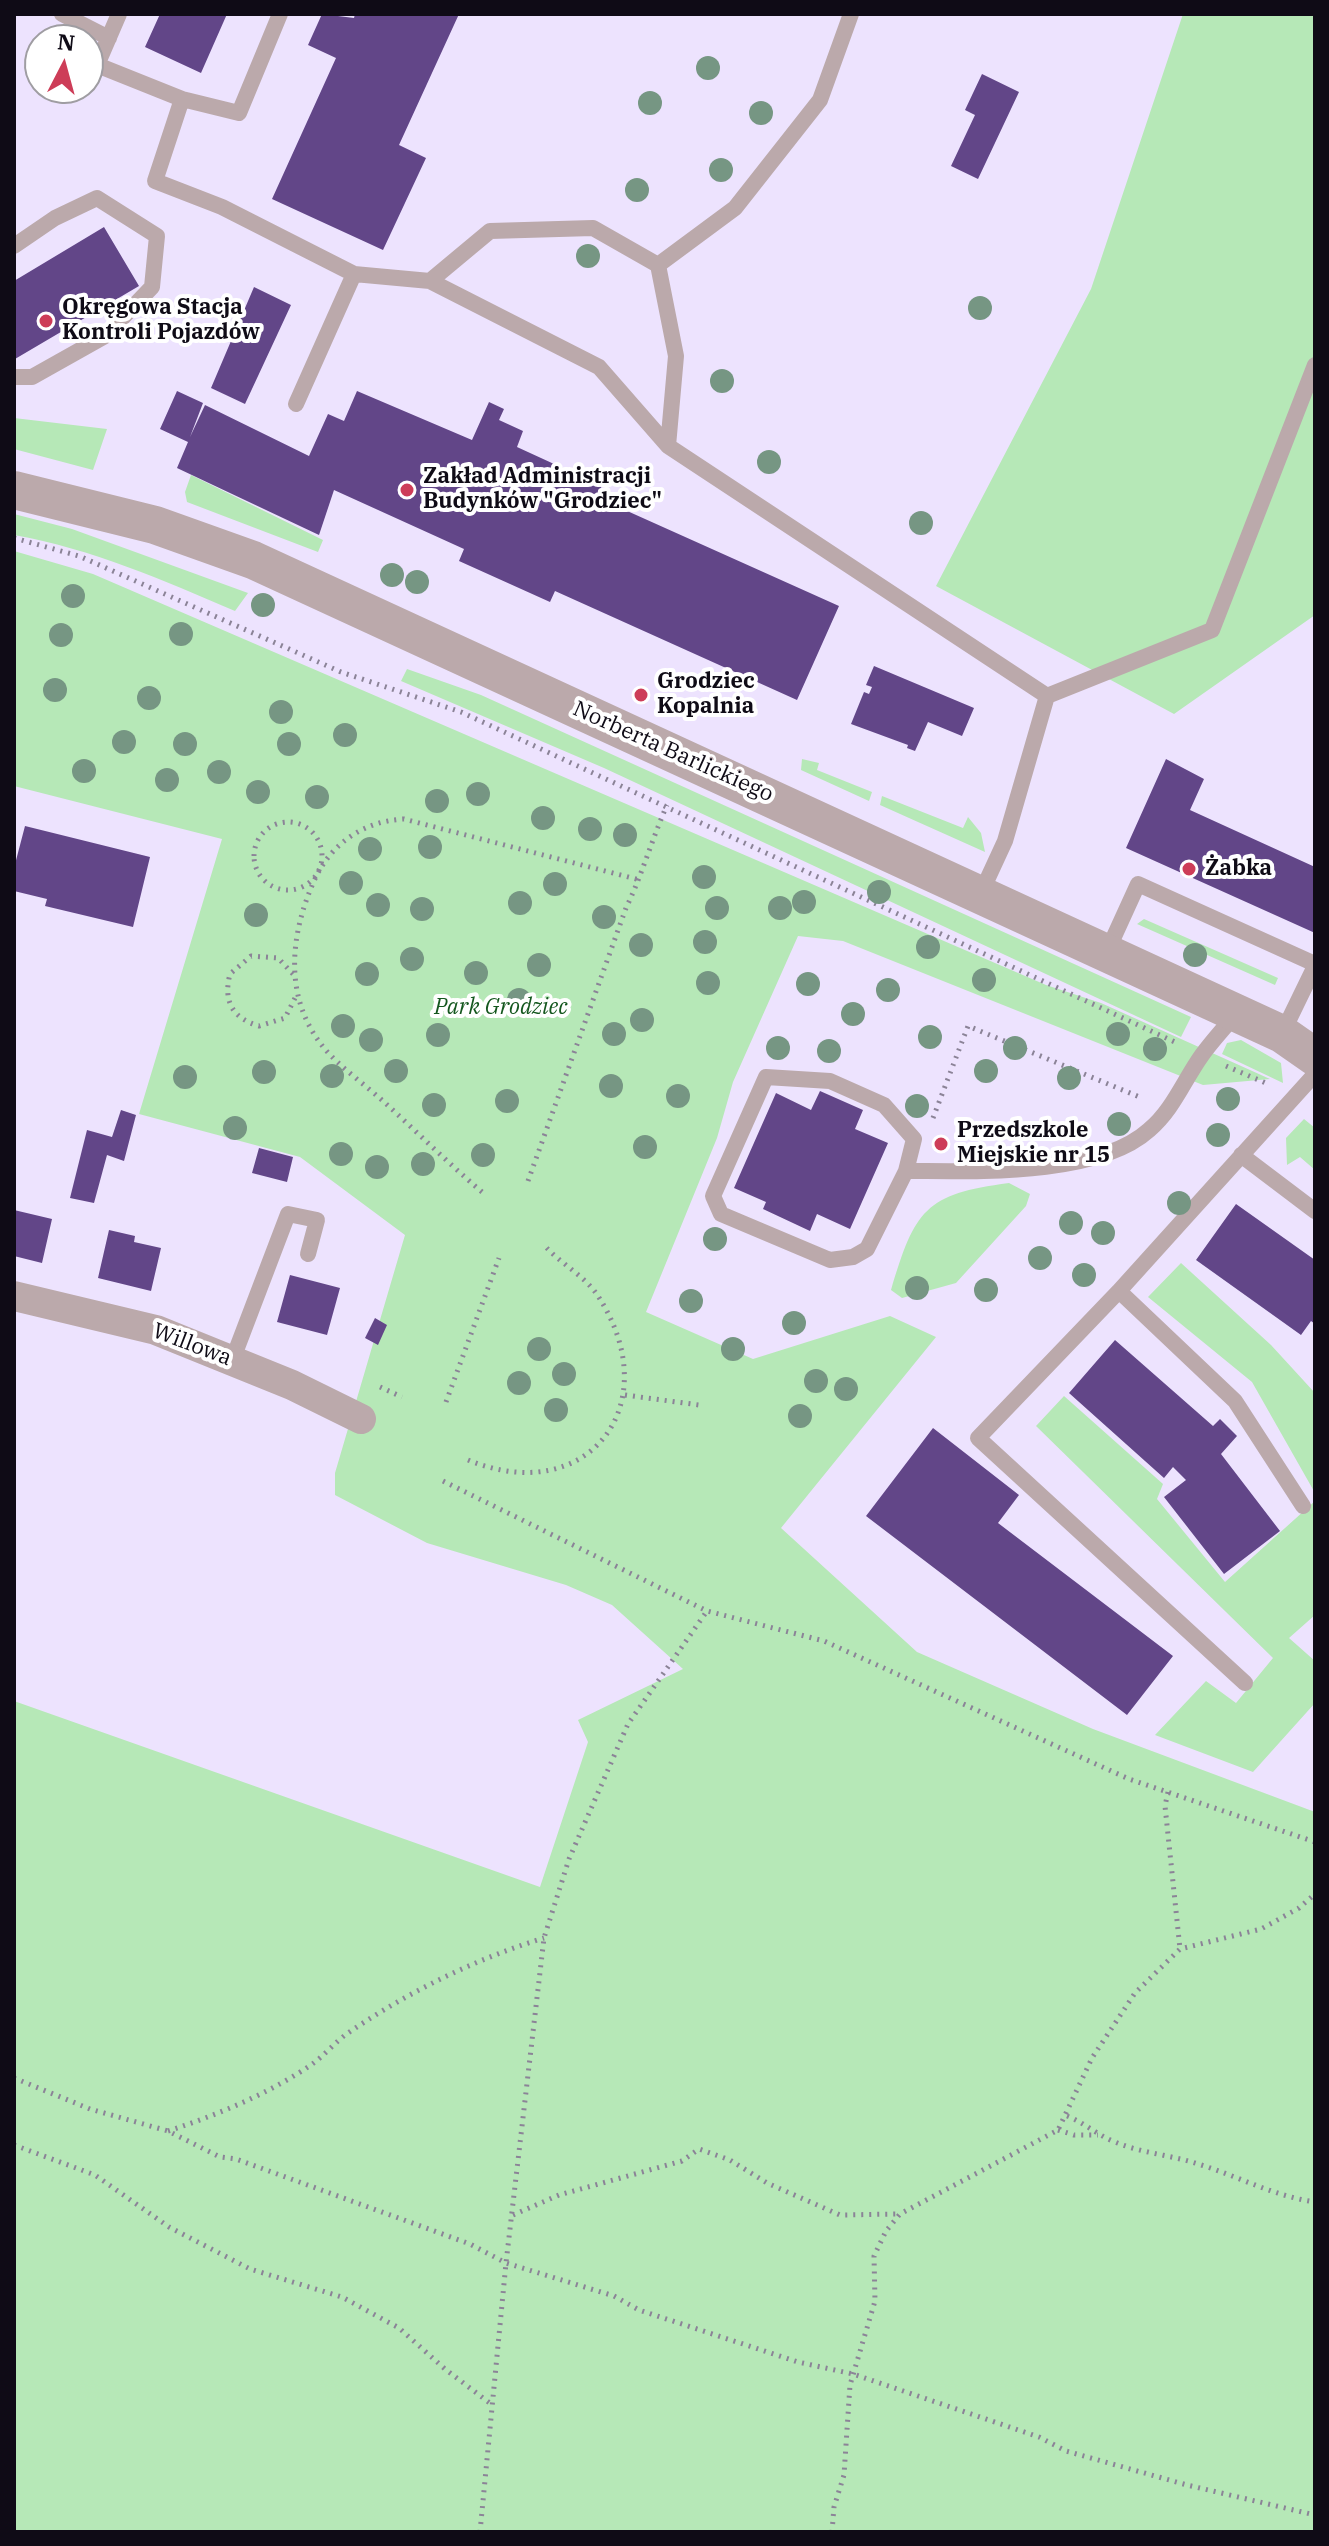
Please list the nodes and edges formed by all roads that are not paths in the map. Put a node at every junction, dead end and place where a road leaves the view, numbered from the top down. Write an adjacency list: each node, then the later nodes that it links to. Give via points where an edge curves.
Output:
1 (62, 14): 5 (lane)
2 (119, 14): 5 (lane)
3 (280, 14): 6 (lane, via 239,113)
4 (851, 14): 8 (lane, via 820,100 735,208)
5 (109, 38): 6 (lane, via 97,65)
6 (182, 99): 9 (lane, via 155,181 222,207)
7 (14, 246): 12 (lane, via 97,198 157,236 152,287 105,336 32,377)
8 (658, 265): 10 (lane, via 593,228 490,231); 14 (lane, via 676,356)
9 (354, 274): 10 (lane); 13 (lane)
10 (430, 281): 14 (lane, via 599,367)
11 (1314, 368): 16 (lane, via 1212,630)
12 (14, 377)
13 (296, 404)
14 (668, 446): 16 (lane)
15 (14, 490): 17 (street, Norberta Barlickiego, via 155,525 253,560)
16 (1047, 696): 17 (lane, via 1005,841)
17 (981, 893): 18 (street, Norberta Barlickiego)
18 (1107, 952): 19 (lane, via 1138,884); 20 (street, Norberta Barlickiego)
19 (1315, 965): 21 (lane)
20 (1237, 1013): 21 (street, Norberta Barlickiego); 25 (lane, via 1202,1055 1169,1109 1147,1132 1108,1153 1066,1165)
21 (1282, 1034): 22 (street, Norberta Barlickiego)
22 (1315, 1057)
23 (1315, 1074): 24 (lane)
24 (1241, 1155): 26 (lane); 28 (lane)
25 (906, 1171): 25 (lane, via 867,1249 830,1260 721,1214 713,1196 766,1077 830,1081 884,1105 914,1139)
26 (1315, 1211)
27 (308, 1254): 30 (lane, via 317,1220 288,1214)
28 (1119, 1291): 32 (lane, via 1235,1401); 33 (lane, via 978,1438)
29 (14, 1296): 30 (street, Willowa, via 156,1330)
30 (232, 1361): 31 (street, Willowa)
31 (361, 1419)
32 (1303, 1506)
33 (1245, 1683)

